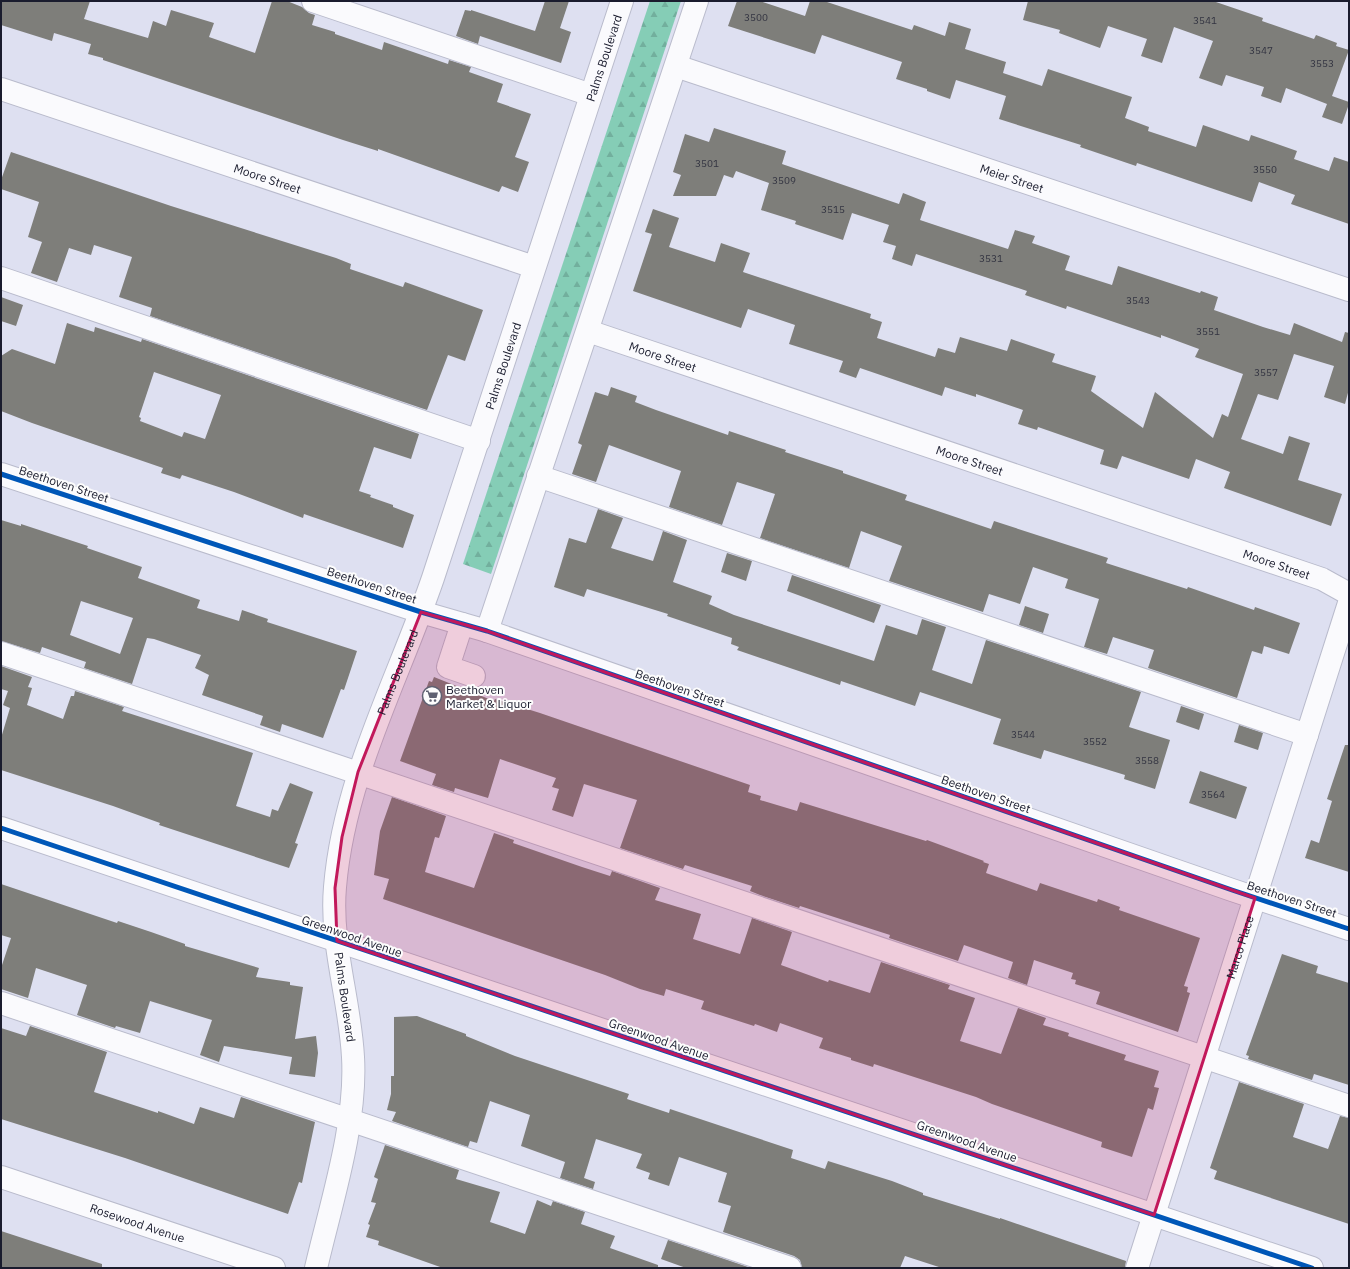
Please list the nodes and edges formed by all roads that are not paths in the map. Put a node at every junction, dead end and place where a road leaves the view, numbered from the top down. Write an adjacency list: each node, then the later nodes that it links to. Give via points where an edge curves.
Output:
1 (313, 1): 6 (street)
2 (622, 1): 6 (street, Palms Boulevard)
3 (697, 1): 4 (street)
4 (676, 66): 9 (street, Meier Street); 10 (street)
5 (1, 89): 7 (street, Moore Street)
6 (591, 95): 7 (street, Palms Boulevard)
7 (534, 267): 11 (street, Palms Boulevard)
8 (1, 278): 11 (street)
9 (1349, 290)
10 (588, 331): 13 (street); 14 (street, Moore Street, via 1314,577)
11 (479, 441): 16 (street, Palms Boulevard)
12 (1, 474): 16 (street, Beethoven Street)
13 (538, 476): 18 (street); 21 (street)
14 (1349, 594)
15 (1349, 603): 21 (street, Marco Place)
16 (421, 612): 17 (street, Beethoven Street); 22 (street, Palms Boulevard)
17 (462, 624): 18 (street, Beethoven Street); 20 (street, via 448,667)
18 (487, 631): 24 (street, Beethoven Street)
19 (1, 653): 22 (street)
20 (474, 676)
21 (1307, 735): 24 (street, Marco Place)
22 (358, 772): 26 (street, Palms Boulevard, via 342,836 335,888); 28 (street)
23 (1, 828): 26 (street, Greenwood Avenue)
24 (1255, 898): 25 (street, Beethoven Street); 28 (street, Marco Place)
25 (1349, 929)
26 (337, 941): 30 (street, Palms Boulevard, via 353,1058); 32 (street, Greenwood Avenue)
27 (1, 1003): 30 (street)
28 (1205, 1057): 29 (street); 32 (street, Marco Place)
29 (1349, 1106)
30 (350, 1121): 34 (street, Palms Boulevard); 35 (street)
31 (1, 1177): 33 (street, Rosewood Avenue)
32 (1154, 1215): 36 (street, Marco Place); 37 (street, Greenwood Avenue)
33 (274, 1268)
34 (316, 1268)
35 (790, 1268)
36 (1137, 1268)
37 (1312, 1268)

